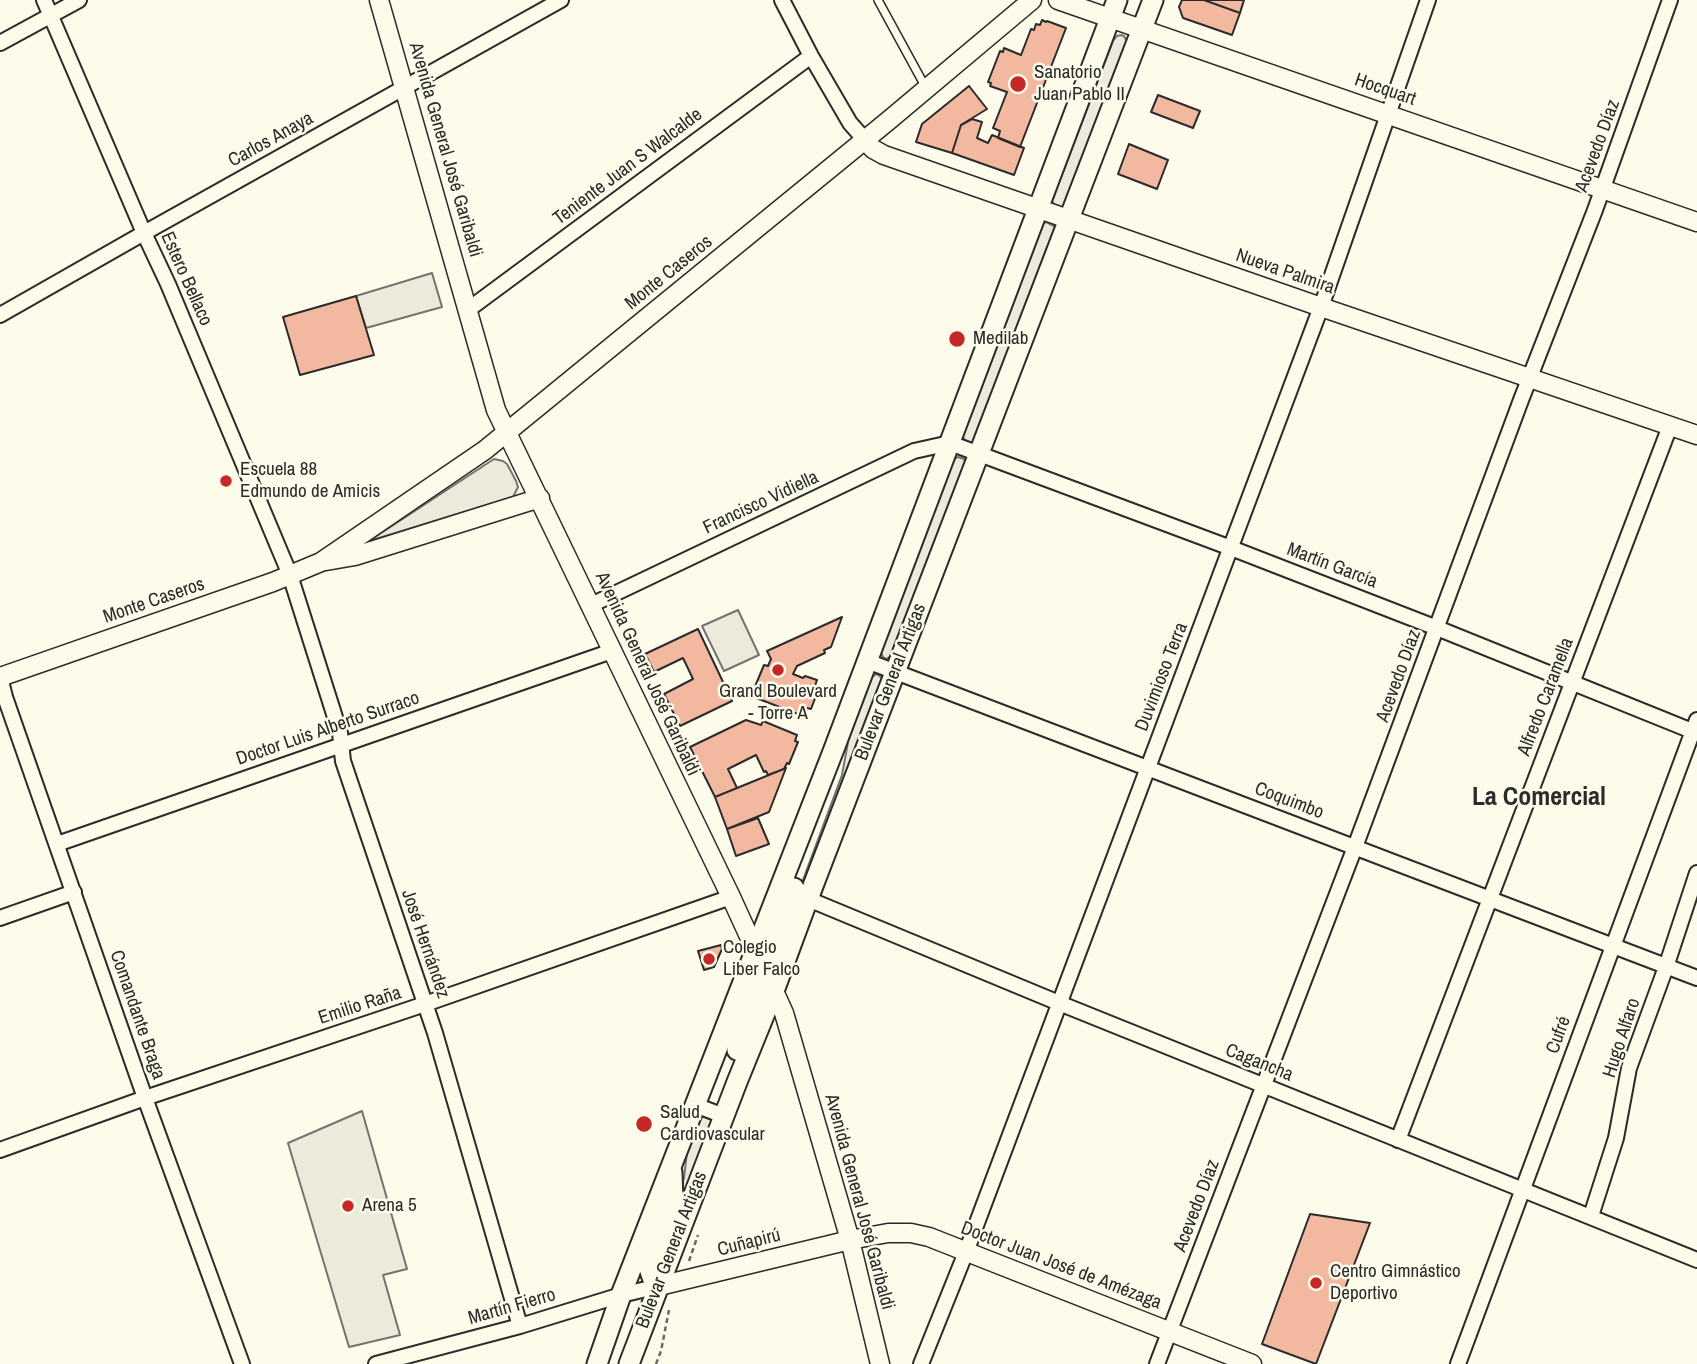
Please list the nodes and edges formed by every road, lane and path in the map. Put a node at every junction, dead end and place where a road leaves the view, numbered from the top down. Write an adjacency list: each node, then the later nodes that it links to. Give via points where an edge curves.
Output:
1 (44, 0): 13 (street, Estero Bellaco)
2 (79, 0): 13 (street)
3 (379, 0): 17 (street, Avenida General José Garibaldi)
4 (561, 0): 17 (street, Carlos Anaya)
5 (782, 0): 16 (street)
6 (878, 0): 18 (lane)
7 (1032, 0): 18 (street, Monte Caseros)
8 (1058, 0): 12 (street, Hocquart)
9 (1153, 0): 14 (main road, Bulevar General Artigas)
10 (1428, 0): 19 (street, Duvimioso Terra)
11 (1670, 0): 21 (street, Acevedo Díaz)
12 (1114, 9): 14 (street, Hocquart); 22 (main road, Bulevar General Artigas)
13 (50, 16): 15 (street); 25 (street, Estero Bellaco)
14 (1141, 29): 19 (street, Hocquart); 23 (main road, Bulevar General Artigas)
15 (0, 43)
16 (811, 56): 20 (street); 27 (street, Teniente Juan S Walcalde)
17 (404, 88): 25 (street, Carlos Anaya); 27 (street, Avenida General José Garibaldi)
18 (927, 88): 20 (street, Monte Caseros)
19 (1388, 113): 21 (street, Hocquart); 26 (street, Duvimioso Terra)
20 (864, 140): 22 (street, Nueva Palmira, via 884,155); 31 (street, Monte Caseros)
21 (1603, 189): 24 (street, Hocquart); 29 (street, Acevedo Díaz)
22 (1038, 208): 23 (street, Nueva Palmira); 33 (main road, Bulevar General Artigas)
23 (1069, 220): 26 (street, Nueva Palmira); 34 (main road, Bulevar General Artigas)
24 (1697, 222)
25 (144, 233): 28 (street, Carlos Anaya); 38 (street, Estero Bellaco)
26 (1321, 307): 29 (street, Nueva Palmira); 36 (street, Duvimioso Terra)
27 (469, 309): 31 (street, Avenida General José Garibaldi, via 496,410)
28 (0, 315)
29 (1530, 377): 30 (street, Nueva Palmira); 40 (street, Acevedo Díaz)
30 (1670, 426): 32 (street, Nueva Palmira); 45 (street, Alfredo Caramella)
31 (508, 432): 35 (street, Avenida General José Garibaldi); 37 (street, Monte Caseros)
32 (1697, 435)
33 (950, 443): 34 (street, Martín García); 39 (street, Francisco Vidiella, via 914,451); 42 (main road, Bulevar General Artigas)
34 (979, 455): 36 (street, Martín García); 43 (main road, Bulevar General Artigas)
35 (540, 498): 37 (street, Monte Caseros, via 355,556); 39 (street, Avenida General José Garibaldi)
36 (1231, 548): 40 (street, Martín García); 49 (street, Duvimioso Terra)
37 (321, 562): 38 (street, Monte Caseros)
38 (290, 575): 44 (street, Monte Caseros); 47 (street, José Hernández)
39 (591, 605): 41 (street, Avenida General José Garibaldi)
40 (1437, 628): 45 (street, Martín García); 51 (street, Acevedo Díaz)
41 (611, 651): 47 (street, Doctor Luis Alberto Surraco); 54 (street, Avenida General José Garibaldi)
42 (867, 661): 43 (street, Coquimbo); 48 (main road, Bulevar General Artigas)
43 (895, 671): 49 (street, Coquimbo); 56 (main road, Bulevar General Artigas)
44 (0, 677): 50 (street, Comandante Braga)
45 (1572, 682): 46 (street, Martín García); 55 (street, Alfredo Caramella)
46 (1696, 728): 58 (street, Cufré)
47 (341, 744): 50 (street, Doctor Luis Alberto Surraco); 64 (street, José Hernández)
48 (834, 749): 59 (main road, Bulevar General Artigas); 62 (main road, via 833,782 771,950)
49 (1149, 767): 51 (street, Coquimbo); 63 (street, Duvimioso Terra)
50 (57, 844): 53 (street, Comandante Braga)
51 (1355, 847): 55 (street, Coquimbo); 66 (street, Acevedo Díaz)
52 (1697, 873): 60 (street, Hugo Alfaro)
53 (74, 892): 57 (street); 67 (street, Comandante Braga)
54 (730, 897): 59 (street, Avenida General José Garibaldi); 64 (street, Emilio Raña)
55 (1491, 898): 58 (street, Coquimbo); 70 (street, Alfredo Caramella)
56 (808, 899): 62 (main road, Bulevar General Artigas); 63 (street, Cagancha)
57 (0, 918)
58 (1612, 946): 60 (street, Coquimbo); 73 (street, Cufré)
59 (756, 950): 62 (street, Avenida General José Garibaldi); 65 (main road, via 759,988 734,1057); 68 (main road, Bulevar General Artigas)
60 (1666, 967): 61 (street, Coquimbo); 74 (street, Hugo Alfaro, via 1629,1068 1616,1138)
61 (1697, 978)
62 (774, 991): 65 (main road, Bulevar General Artigas); 75 (street, Avenida General José Garibaldi)
63 (1059, 1003): 66 (street, Cagancha); 76 (street, Duvimioso Terra)
64 (425, 1004): 67 (street, Emilio Raña); 80 (street, José Hernández)
65 (737, 1082): 69 (main road, Bulevar General Artigas)
66 (1264, 1086): 70 (street, Cagancha); 81 (street, Acevedo Díaz)
67 (145, 1098): 71 (street, Emilio Raña); 82 (street, Comandante Braga)
68 (695, 1105): 69 (street); 72 (main road, Bulevar General Artigas)
69 (724, 1116): 78 (main road, Bulevar General Artigas)
70 (1398, 1140): 73 (street, Cagancha)
71 (0, 1150)
72 (672, 1162): 78 (main road, via 673,1200 649,1268); 79 (main road, Bulevar General Artigas)
73 (1523, 1189): 74 (street, Cagancha); 90 (street, Cufré)
74 (1591, 1216): 77 (street, Cagancha)
75 (849, 1240): 76 (street, Doctor Juan José de Amézaga, via 911,1233); 78 (street, Cuñapirú); 86 (street, Avenida General José Garibaldi)
76 (966, 1252): 81 (street, Doctor Juan José de Amézaga); 87 (street, Duvimioso Terra)
77 (1697, 1260)
78 (659, 1286): 79 (street, Martín Fierro); 85 (main road, Bulevar General Artigas)
79 (621, 1295): 80 (street, Martín Fierro); 84 (main road, Bulevar General Artigas)
80 (520, 1326): 83 (street, Martín Fierro)
81 (1169, 1331): 88 (street, Acevedo Díaz); 89 (street, Doctor Juan José de Amézaga)
82 (242, 1364)
83 (376, 1364)
84 (597, 1364)
85 (629, 1364)
86 (880, 1364)
87 (921, 1364)
88 (1157, 1364)
89 (1252, 1364)
90 (1458, 1364)

